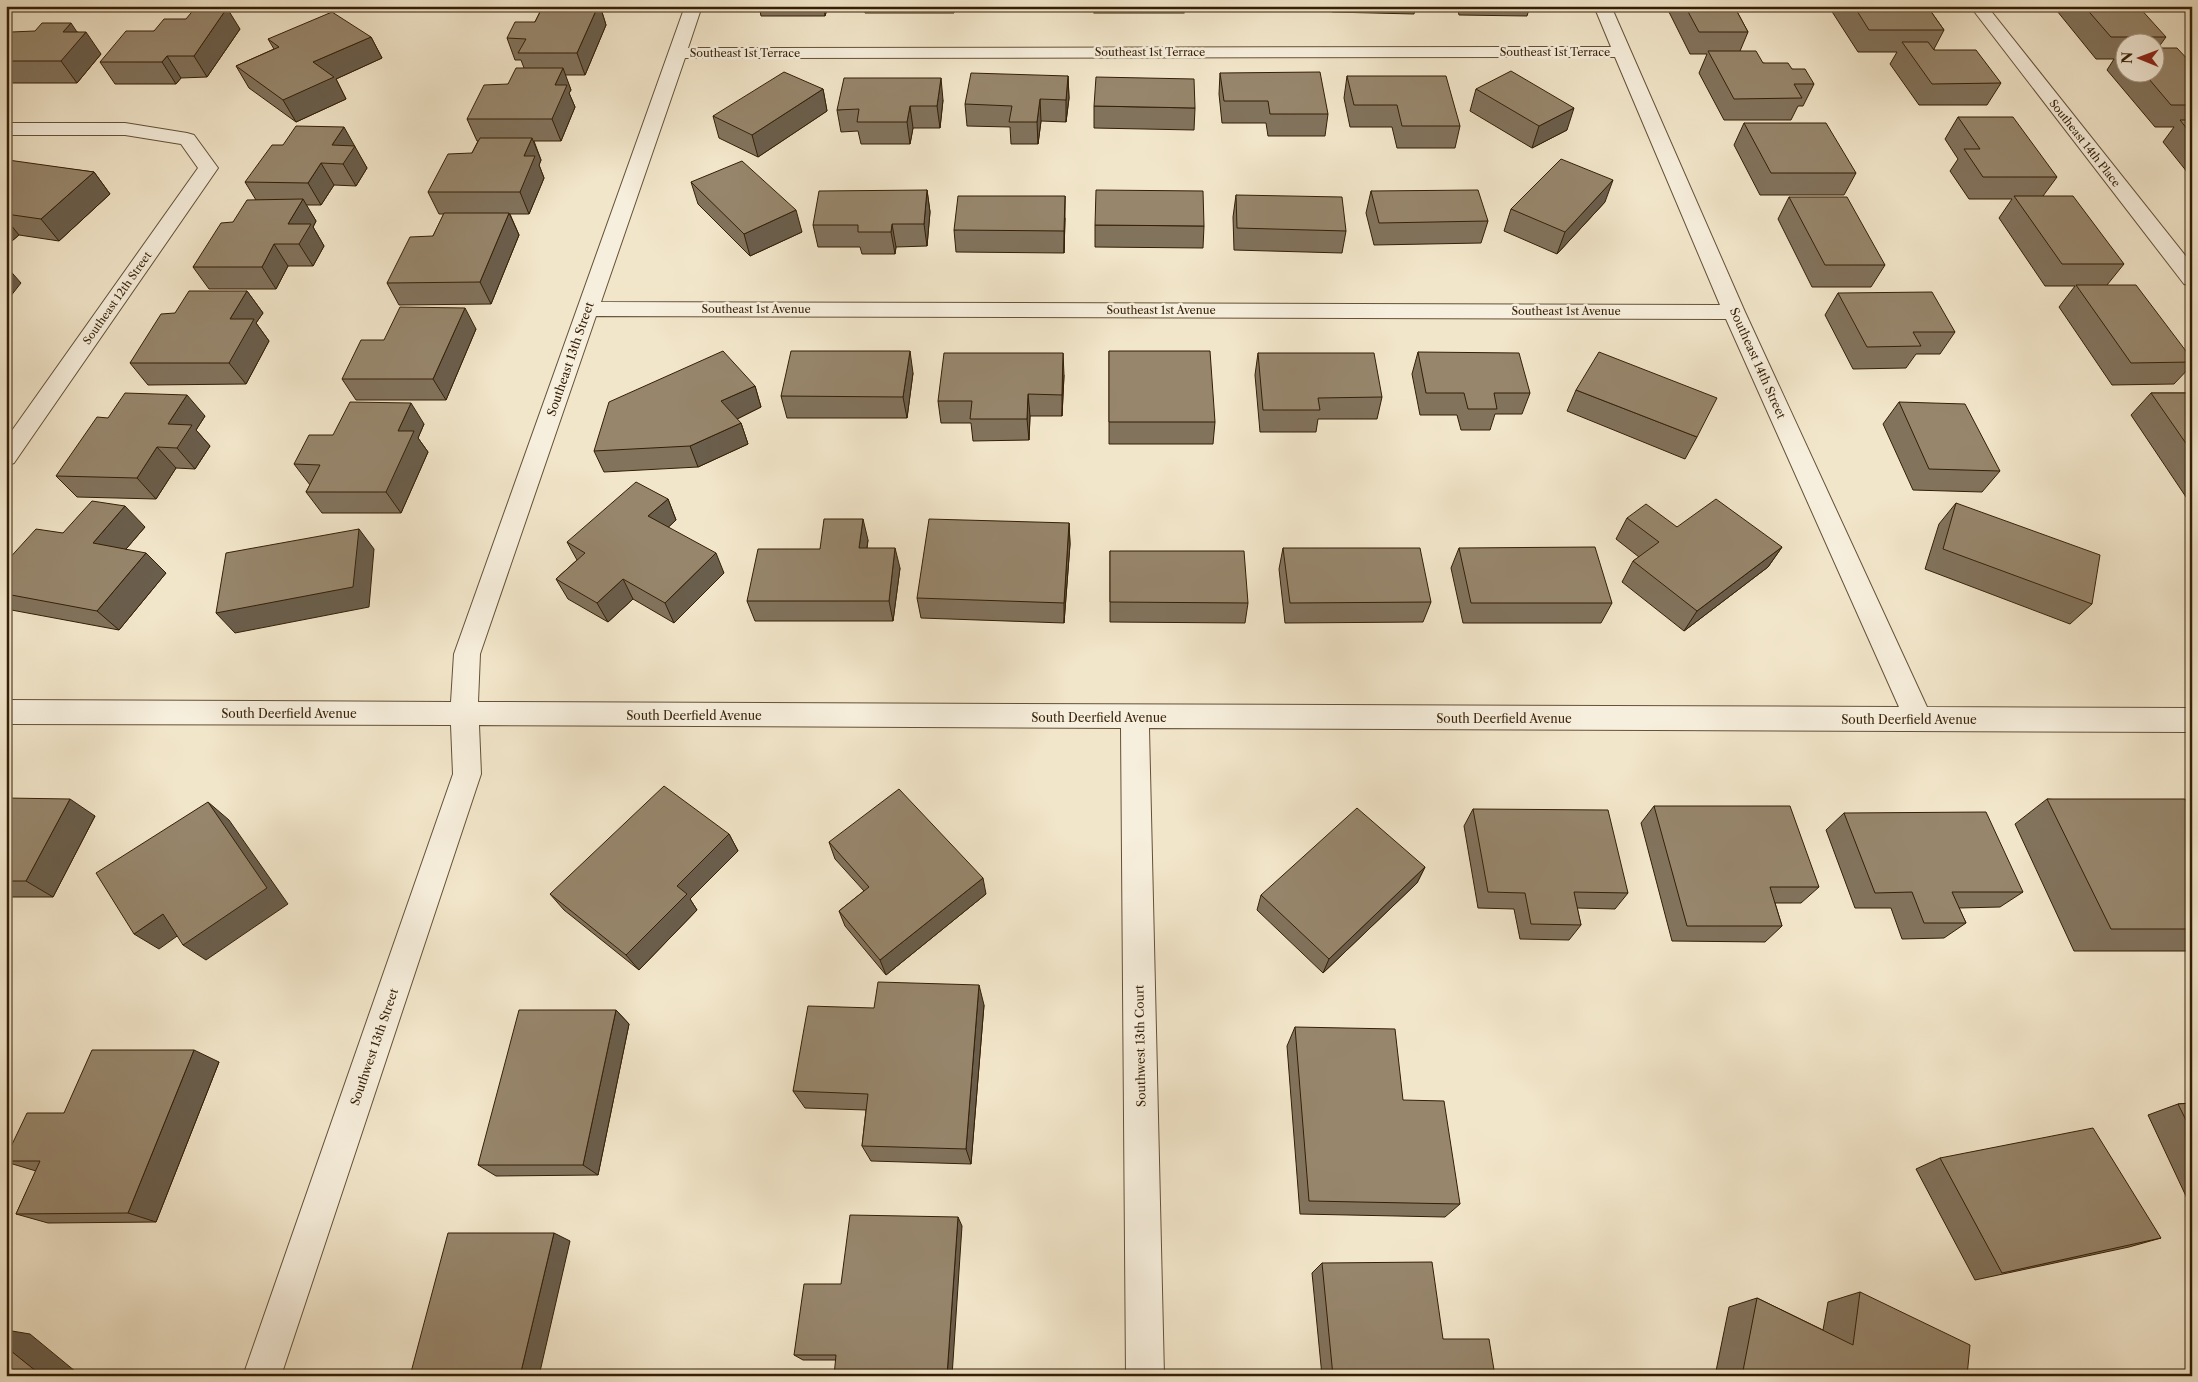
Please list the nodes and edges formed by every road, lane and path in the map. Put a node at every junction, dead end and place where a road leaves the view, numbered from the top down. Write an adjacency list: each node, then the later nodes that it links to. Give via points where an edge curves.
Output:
1 (694, 6): 5 (street, Southeast 13th Street)
2 (1602, 6): 4 (street, Southeast 14th Street)
3 (1978, 6): 7 (street, Southeast 14th Place)
4 (1622, 52): 5 (street, Southeast 1st Terrace); 9 (street, Southeast 14th Street)
5 (677, 53): 8 (street, Southeast 13th Street)
6 (6, 129): 10 (street, Southeast 12th Street, via 125,129 187,139 208,168)
7 (2192, 279)
8 (588, 309): 9 (street, Southeast 1st Avenue); 12 (street, Southeast 13th Street, via 467,654)
9 (1734, 312): 14 (street, Southeast 14th Street)
10 (6, 457)
11 (6, 712): 12 (street, South Deerfield Avenue)
12 (464, 714): 13 (street, South Deerfield Avenue); 16 (street, Southwest 13th Street, via 466,774)
13 (1135, 717): 14 (street, South Deerfield Avenue); 17 (street, Southwest 13th Court)
14 (1918, 718): 15 (street, South Deerfield Avenue)
15 (2192, 720)
16 (262, 1376)
17 (1145, 1376)

